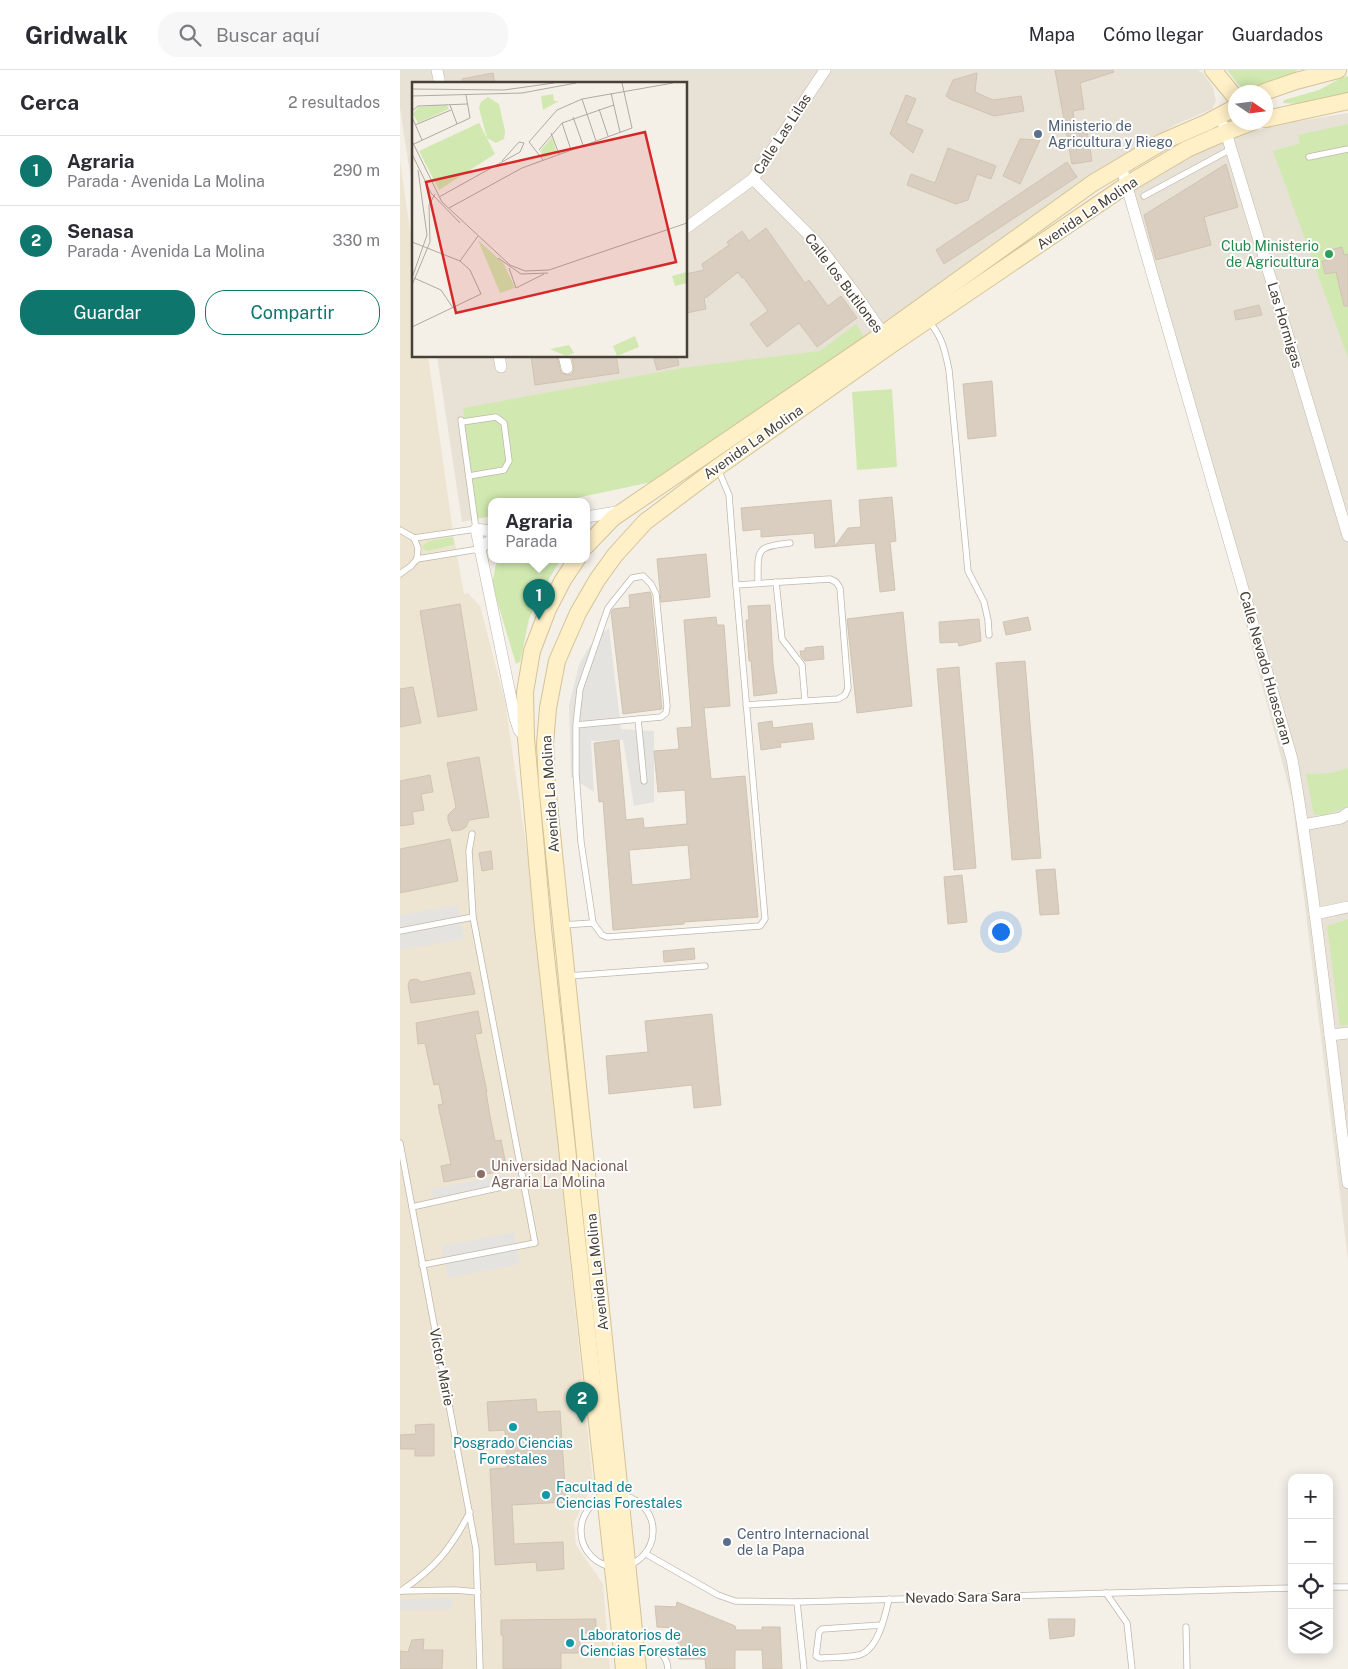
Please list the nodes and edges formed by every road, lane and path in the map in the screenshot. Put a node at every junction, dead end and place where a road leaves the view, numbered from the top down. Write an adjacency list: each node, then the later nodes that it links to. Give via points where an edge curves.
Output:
1 (825, 70): 16 (street, Calle Las Lilas)
2 (1213, 70): 4 (main road)
3 (1338, 70): 5 (main road)
4 (1228, 88)
5 (1273, 89)
6 (1348, 101): 9 (main road)
7 (1228, 111): 8 (main road, Avenida La Molina)
8 (1220, 115): 11 (street, Las Hormigas); 15 (main road, Avenida La Molina, via 1162,142)
9 (1273, 117)
10 (1231, 130): 11 (main road, Avenida La Molina)
11 (1226, 132): 12 (street, Las Hormigas); 17 (main road, Avenida La Molina, via 1187,149)
12 (1231, 149): 18 (lane); 32 (street, Las Hormigas)
13 (1348, 149): 14 (lane)
14 (1309, 157)
15 (1121, 166): 17 (street, Calle Nevado Huascaran); 21 (main road, Avenida La Molina, via 1093,183)
16 (753, 179): 19 (street, Calle Las Lilas); 21 (street, Calle los Butilones, via 816,242)
17 (1128, 184): 20 (main road, Avenida La Molina); 53 (street, Calle Nevado Huascaran, via 1292,758)
18 (1144, 196)
19 (688, 227)
20 (928, 320): 21 (main road, Avenida La Molina); 44 (lane, via 941,338 949,370 968,571 984,602)
21 (887, 340): 24 (main road, Avenida La Molina); 26 (main road, Avenida La Molina)
22 (564, 358): 23 (street)
23 (566, 368)
24 (718, 468): 28 (main road, Avenida La Molina); 43 (lane, via 729,495)
25 (469, 476): 25 (lane, via 504,470 509,461 504,423 500,419 461,421); 29 (lane)
26 (624, 510): 27 (street); 28 (main road); 35 (main road, Avenida La Molina)
27 (590, 516)
28 (644, 522): 50 (main road, Avenida La Molina, via 597,580 565,641 552,682)
29 (476, 529): 31 (street); 33 (lane); 37 (street)
30 (400, 530): 33 (lane)
31 (488, 530)
32 (1348, 536)
33 (414, 538): 38 (lane, via 418,548)
34 (488, 542): 37 (street)
35 (590, 542)
36 (790, 543): 42 (lane, via 768,546 761,551)
37 (479, 549): 38 (lane); 49 (street, via 515,718)
38 (417, 559): 40 (lane)
39 (574, 563): 49 (main road, Avenida La Molina, via 548,609 532,651 525,692)
40 (400, 574)
41 (776, 582): 42 (lane); 45 (lane, via 782,639 802,665); 45 (lane, via 830,579 840,588 848,688 838,699)
42 (758, 583): 43 (lane)
43 (736, 585): 46 (lane)
44 (989, 635)
45 (805, 700): 46 (lane)
46 (746, 705): 58 (lane, via 765,918 760,926 607,937)
47 (638, 719): 48 (lane); 48 (lane, via 661,717 667,706 656,594 642,576 632,578 608,608 580,689); 51 (lane)
48 (576, 725): 58 (lane, via 581,842)
49 (526, 738): 50 (main road); 71 (main road, Avenida La Molina, via 543,928)
50 (545, 744): 59 (main road, Avenida La Molina)
51 (644, 780)
52 (1348, 813): 53 (street, via 1341,818)
53 (1303, 825): 56 (street, Calle Nevado Huascaran)
54 (472, 834): 57 (lane, via 469,851)
55 (1348, 907): 56 (street)
56 (1315, 914): 64 (street, Calle Nevado Huascaran)
57 (473, 917): 60 (lane); 67 (lane)
58 (593, 923): 59 (lane)
59 (561, 925): 62 (main road, Avenida La Molina)
60 (400, 931)
61 (705, 966): 62 (lane)
62 (566, 976): 71 (main road, Avenida La Molina)
63 (1348, 1033): 64 (street)
64 (1330, 1035): 65 (street, Calle Nevado Huascaran)
65 (1344, 1124): 68 (street, Calle Nevado Huascaran)
66 (400, 1143): 69 (lane, Víctor Marie)
67 (524, 1182): 69 (lane); 70 (lane, via 535,1243)
68 (1348, 1183)
69 (412, 1207): 70 (lane, Víctor Marie)
70 (422, 1265): 72 (lane, Víctor Marie)
71 (613, 1496): 73 (lane, via 633,1498 651,1516 654,1529); 74 (main road, Avenida La Molina); 74 (lane, via 593,1504 584,1515 582,1543 600,1564)
72 (470, 1512): 78 (lane, via 443,1556); 79 (lane, Víctor Marie)
73 (646, 1554): 74 (lane, via 638,1562); 82 (lane, Nevado Sara Sara, via 718,1595 735,1601)
74 (620, 1567): 85 (main road, Avenida La Molina); 89 (main road, Avenida La Molina)
75 (1333, 1587): 76 (lane)
76 (1348, 1587)
77 (1288, 1588): 80 (lane, Nevado Sara Sara)
78 (401, 1591): 79 (lane)
79 (478, 1592): 88 (lane, Víctor Marie)
80 (1106, 1593): 81 (lane, Nevado Sara Sara); 93 (lane, via 1127,1623)
81 (889, 1599): 82 (lane, Nevado Sara Sara); 83 (lane)
82 (797, 1602): 87 (lane)
83 (882, 1625): 86 (lane, via 867,1652); 86 (lane, via 822,1629)
84 (1186, 1626): 94 (lane)
85 (636, 1649): 90 (main road, Avenida La Molina); 91 (lane, via 659,1651)
86 (816, 1656): 87 (lane)
87 (803, 1659): 92 (lane)
88 (480, 1669)
89 (624, 1669)
90 (638, 1669)
91 (668, 1669)
92 (804, 1669)
93 (1132, 1669)
94 (1187, 1669)

